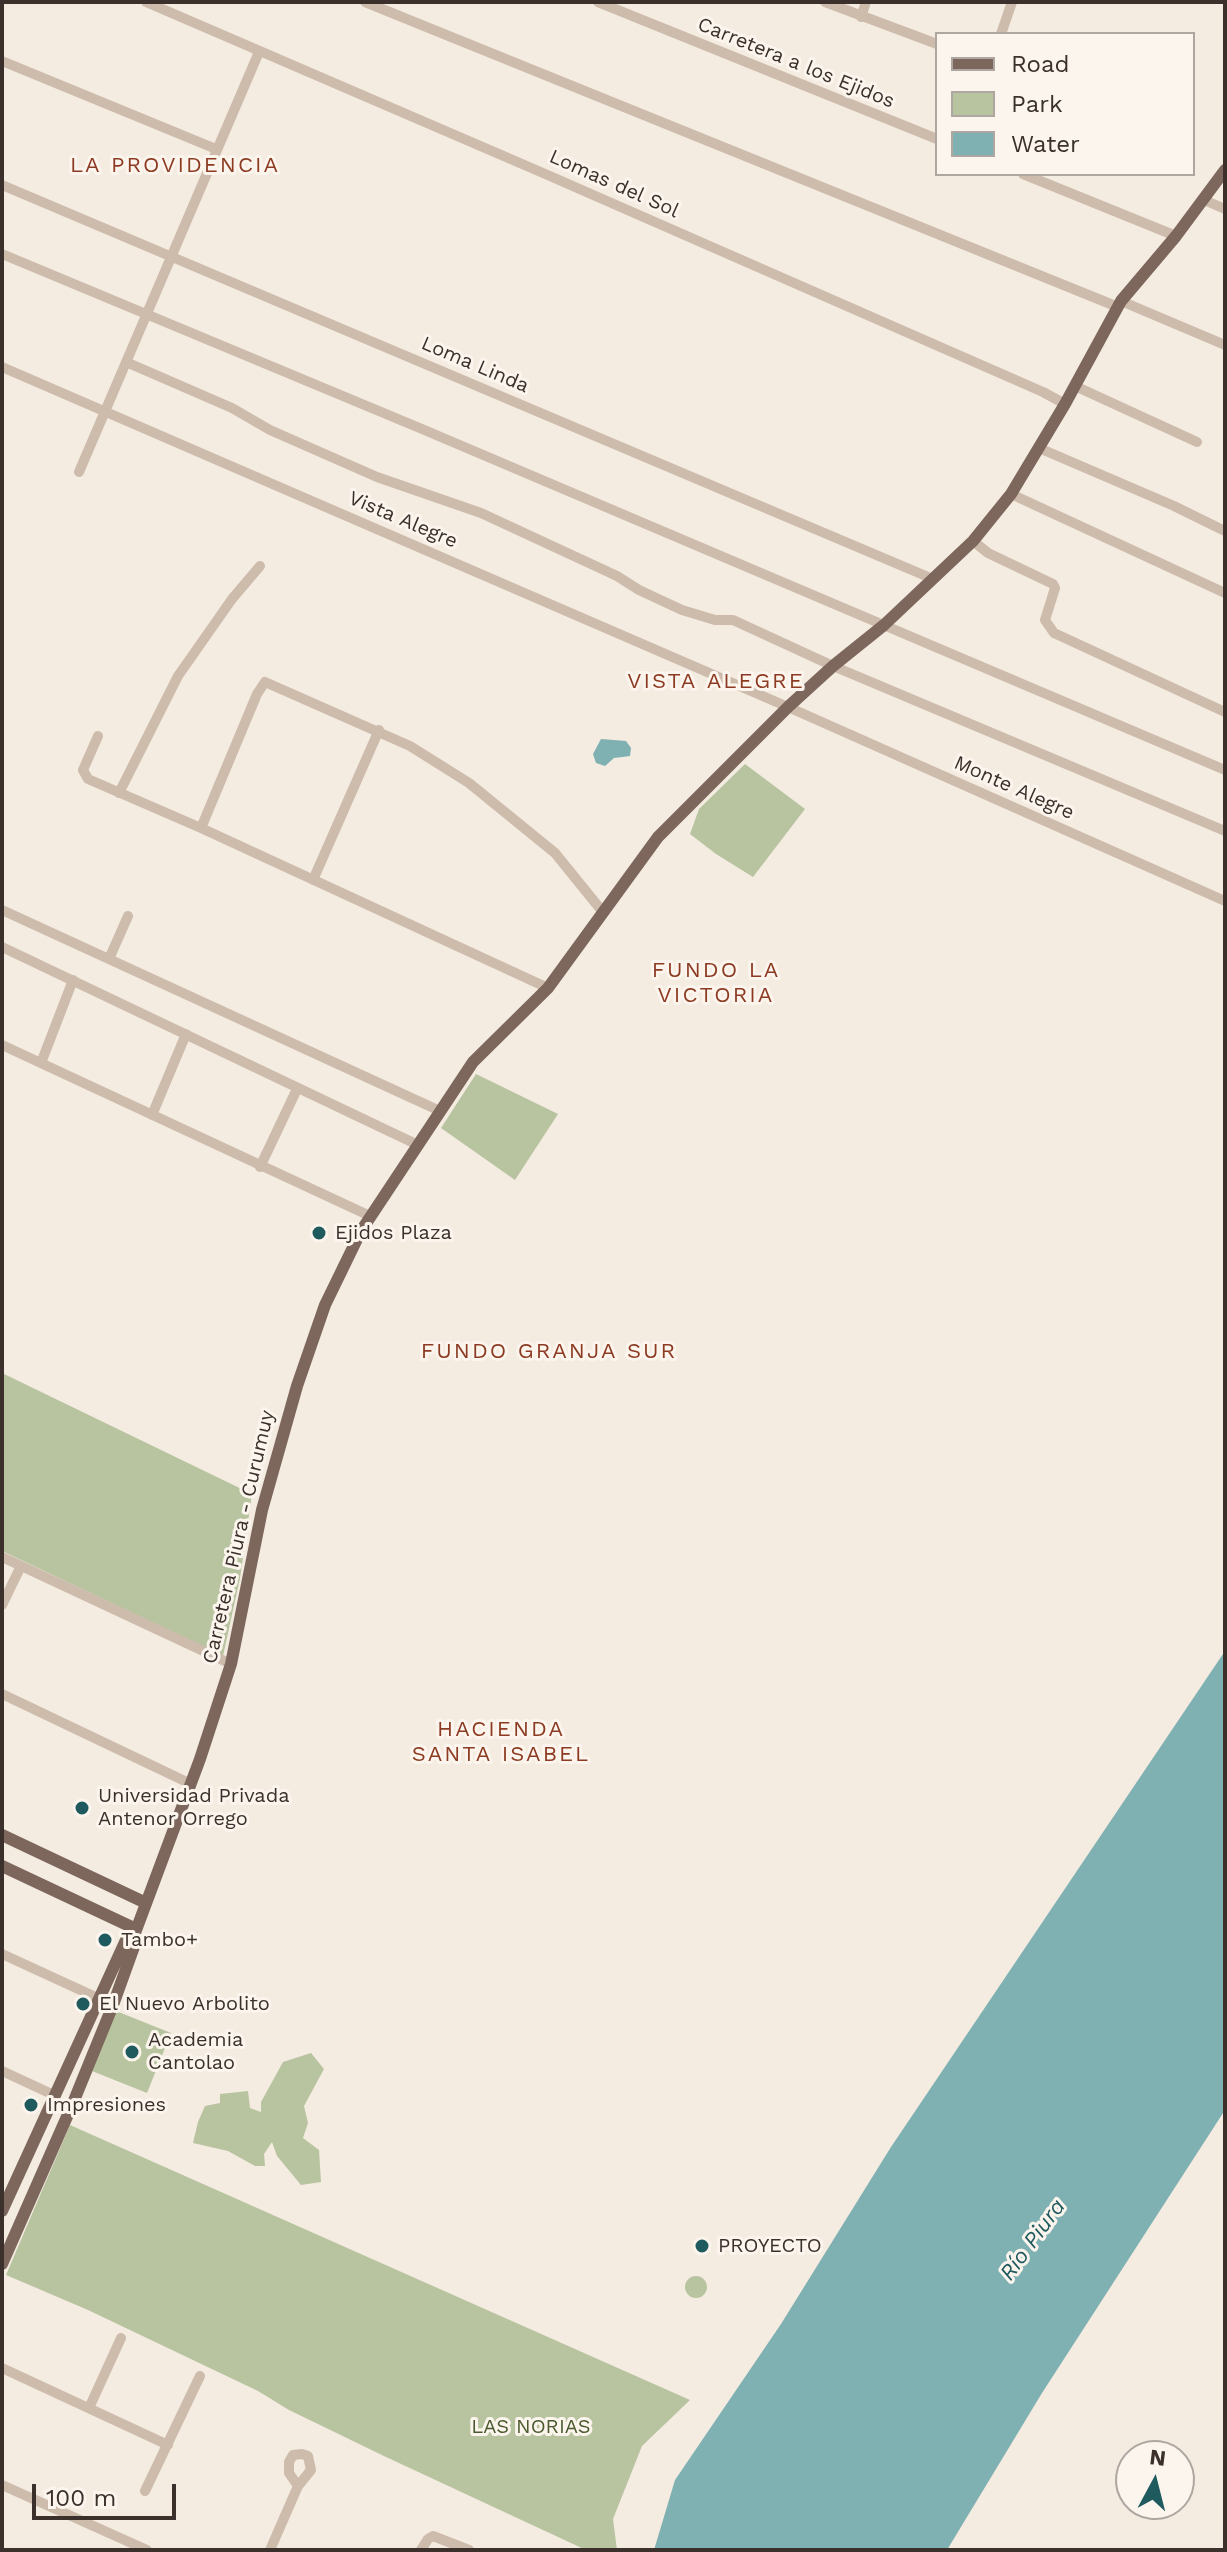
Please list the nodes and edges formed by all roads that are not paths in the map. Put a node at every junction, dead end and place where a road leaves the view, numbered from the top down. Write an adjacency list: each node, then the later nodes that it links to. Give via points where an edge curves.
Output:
1 (146, 2): 10 (street, Lomas del Sol)
2 (365, 2): 22 (street)
3 (598, 2): 12 (street, Carretera a los Ejidos)
4 (825, 2): 7 (street)
5 (866, 2): 7 (street)
6 (1012, 2): 8 (street)
7 (861, 17): 9 (street)
8 (1002, 32)
9 (935, 43)
10 (259, 52): 13 (street); 28 (street, Lomas del Sol)
11 (2, 61): 13 (street)
12 (935, 138)
13 (216, 149): 21 (street)
14 (1225, 170): 17 (main road, Carretera Piura - Curumuy)
15 (1028, 176): 19 (street)
16 (2, 185): 21 (street, Loma Linda)
17 (1204, 200): 18 (street); 19 (main road, Carretera Piura - Curumuy)
18 (1225, 209)
19 (1176, 236): 22 (main road, Carretera Piura - Curumuy)
20 (2, 254): 23 (street)
21 (170, 256): 23 (street); 37 (street, Loma Linda)
22 (1119, 304): 24 (street); 27 (main road, Carretera Piura - Curumuy)
23 (145, 314): 25 (street); 39 (street)
24 (1225, 345)
25 (126, 362): 29 (street); 40 (street, via 377,477 481,513 682,610 733,620)
26 (2, 367): 29 (street, Vista Alegre)
27 (1075, 386): 28 (main road, Carretera Piura - Curumuy); 30 (street)
28 (1065, 404): 31 (main road, Carretera Piura - Curumuy)
29 (105, 411): 32 (street); 41 (street, Vista Alegre)
30 (1197, 442)
31 (1039, 448): 33 (main road, Carretera Piura - Curumuy); 34 (street)
32 (79, 472)
33 (1011, 494): 35 (main road, Carretera Piura - Curumuy); 38 (street)
34 (1225, 531)
35 (973, 541): 37 (main road, Carretera Piura - Curumuy); 42 (street, via 1053,584 1045,620 1054,633)
36 (260, 566): 46 (street, via 178,676)
37 (933, 579): 39 (main road, Carretera Piura - Curumuy)
38 (1225, 593)
39 (884, 625): 40 (main road, Carretera Piura - Curumuy); 45 (street)
40 (833, 666): 41 (main road, Carretera Piura - Curumuy); 48 (street)
41 (788, 707): 50 (street, Monte Alegre); 52 (main road, Carretera Piura - Curumuy, via 658,837)
42 (1225, 712)
43 (379, 730): 47 (street, via 265,682); 49 (street); 52 (street, via 507,812 555,853)
44 (98, 736): 46 (street, via 84,775)
45 (1225, 770)
46 (119, 793): 47 (street)
47 (201, 828): 49 (street)
48 (1225, 831)
49 (313, 880): 57 (street)
50 (1225, 901)
51 (2, 910): 55 (street)
52 (602, 911): 57 (main road, Carretera Piura - Curumuy)
53 (128, 916): 55 (street)
54 (2, 947): 56 (street)
55 (109, 959): 62 (street)
56 (73, 980): 58 (street); 60 (street)
57 (548, 988): 62 (main road, Carretera Piura - Curumuy, via 473,1062)
58 (186, 1034): 61 (street); 63 (street)
59 (2, 1045): 60 (street)
60 (41, 1063): 63 (street)
61 (297, 1089): 64 (street); 65 (street)
62 (440, 1111): 64 (main road, Carretera Piura - Curumuy)
63 (152, 1115): 65 (street)
64 (418, 1145): 66 (main road, Carretera Piura - Curumuy)
65 (260, 1167): 66 (street)
66 (370, 1216): 70 (main road, Carretera Piura - Curumuy, via 325,1305 297,1386 262,1510)
67 (2, 1557): 68 (street)
68 (21, 1566): 69 (street); 70 (street)
69 (2, 1605)
70 (231, 1664): 72 (main road, Carretera Piura - Curumuy)
71 (2, 1694): 72 (street)
72 (191, 1784): 75 (main road, Carretera Piura - Curumuy)
73 (2, 1835): 75 (main road)
74 (2, 1866): 76 (main road)
75 (146, 1903): 76 (main road, Carretera Piura - Curumuy)
76 (133, 1936): 78 (main road); 79 (main road)
77 (2, 1954): 78 (street)
78 (99, 1999): 79 (street); 81 (main road)
79 (113, 2005): 83 (main road)
80 (2, 2071): 81 (street)
81 (56, 2096): 82 (main road)
82 (2, 2211)
83 (2, 2264)
84 (121, 2338): 87 (street)
85 (2, 2368): 87 (street)
86 (200, 2376): 88 (street)
87 (89, 2408): 88 (street)
88 (168, 2445): 91 (street)
89 (2, 2485): 92 (street)
90 (298, 2486): 93 (street)
91 (145, 2491)
92 (147, 2550)
93 (270, 2550)
94 (421, 2550): 95 (street, via 433,2536)
95 (469, 2550)

